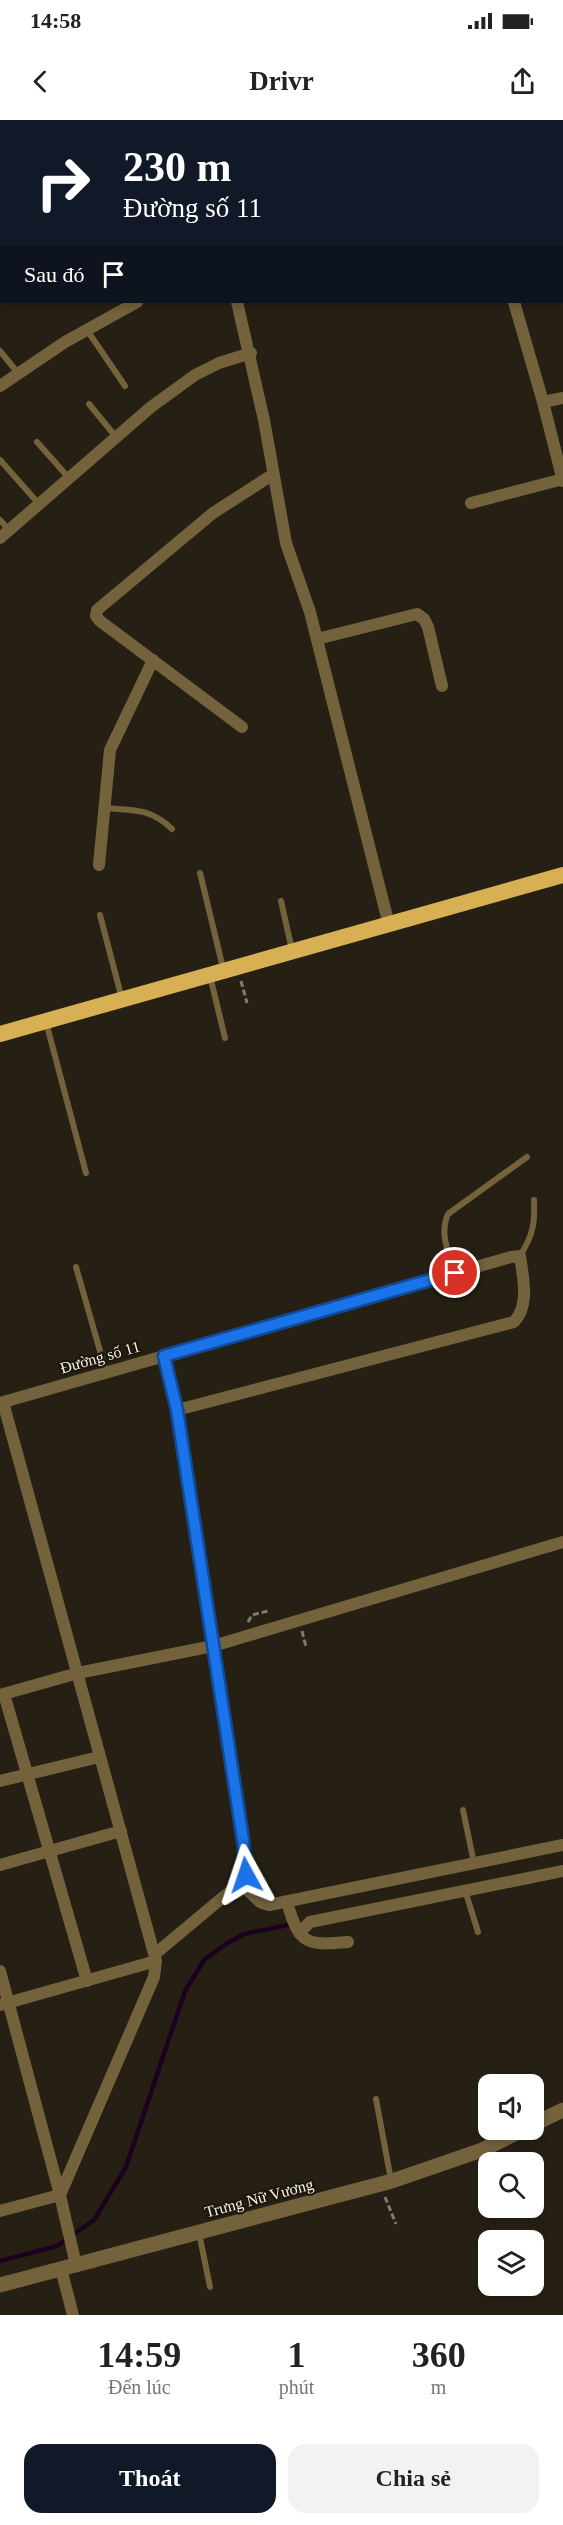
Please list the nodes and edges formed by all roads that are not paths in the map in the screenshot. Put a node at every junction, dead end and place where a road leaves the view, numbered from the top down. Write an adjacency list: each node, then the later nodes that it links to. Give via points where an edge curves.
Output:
1 (135, 303): 4 (street)
2 (237, 303): 6 (street)
3 (514, 303): 11 (street)
4 (87, 330): 7 (street); 9 (lane)
5 (0, 351): 7 (lane)
6 (251, 353): 13 (street, via 195,375); 16 (street)
7 (18, 373): 8 (street)
8 (0, 386)
9 (125, 386)
10 (563, 398): 11 (street)
11 (543, 402): 18 (street)
12 (89, 404): 13 (lane)
13 (116, 437): 17 (street)
14 (37, 442): 17 (lane)
15 (0, 460): 20 (lane)
16 (272, 475): 23 (street, via 286,543); 24 (street, via 213,513 98,610 96,616 100,621)
17 (69, 478): 20 (street)
18 (563, 480): 19 (street)
19 (471, 503)
20 (39, 504): 22 (street)
21 (0, 520): 22 (lane)
22 (4, 534)
23 (317, 639): 25 (street, via 417,614 428,627); 34 (street)
24 (153, 660): 26 (street); 27 (street, via 110,750)
25 (442, 686)
26 (242, 727)
27 (105, 808): 28 (lane, via 147,812); 29 (street)
28 (172, 828)
29 (99, 866)
30 (200, 873): 36 (lane)
31 (563, 875): 34 (highway)
32 (281, 901): 35 (lane)
33 (100, 915): 37 (lane)
34 (389, 925): 35 (highway)
35 (293, 952): 36 (highway)
36 (224, 972): 37 (highway); 40 (lane)
37 (122, 1000): 38 (highway)
38 (46, 1021): 39 (highway); 42 (lane)
39 (0, 1034)
40 (225, 1038)
41 (527, 1157): 46 (lane, via 448,1214 445,1241)
42 (86, 1173)
43 (534, 1200): 44 (lane, via 531,1239)
44 (520, 1256): 46 (street, Đường số 11); 50 (street, via 524,1305 514,1322)
45 (76, 1267): 48 (lane)
46 (455, 1273): 47 (street, Đường số 11)
47 (164, 1356): 48 (street, Đường số 11); 50 (street)
48 (106, 1372): 49 (street, Đường số 11)
49 (2, 1402): 53 (street)
50 (177, 1410): 52 (street)
51 (563, 1542): 52 (street)
52 (213, 1646): 53 (street); 65 (street, via 243,1840 246,1875)
53 (78, 1673): 54 (street); 55 (street)
54 (2, 1694): 56 (street)
55 (99, 1757): 56 (street); 59 (street)
56 (27, 1773): 57 (street); 61 (street)
57 (0, 1780)
58 (463, 1810): 62 (lane)
59 (121, 1831): 61 (street); 71 (street)
60 (563, 1845): 62 (street)
61 (49, 1851): 63 (street); 73 (street)
62 (474, 1863): 67 (street)
63 (0, 1865)
64 (563, 1871): 66 (street)
65 (240, 1884): 67 (street, via 264,1904); 71 (street)
66 (465, 1890): 68 (street, via 310,1922); 69 (lane)
67 (288, 1907): 68 (street)
68 (296, 1930): 70 (street, via 318,1945)
69 (478, 1932)
70 (348, 1942)
71 (156, 1958): 73 (street); 80 (street, via 154,1977)
72 (0, 1971): 74 (street)
73 (87, 1981): 74 (street)
74 (5, 2004): 80 (street)
75 (376, 2099): 79 (lane)
76 (563, 2110): 77 (street)
77 (544, 2119)
78 (502, 2140): 79 (street, Trưng Nữ Vương)
79 (386, 2182): 82 (street, Trưng Nữ Vương)
80 (60, 2196): 81 (street); 83 (street)
81 (0, 2211)
82 (199, 2232): 83 (street, Trưng Nữ Vương); 85 (lane)
83 (70, 2262): 84 (street, Trưng Nữ Vương); 86 (street)
84 (0, 2285)
85 (210, 2287)
86 (73, 2315)

